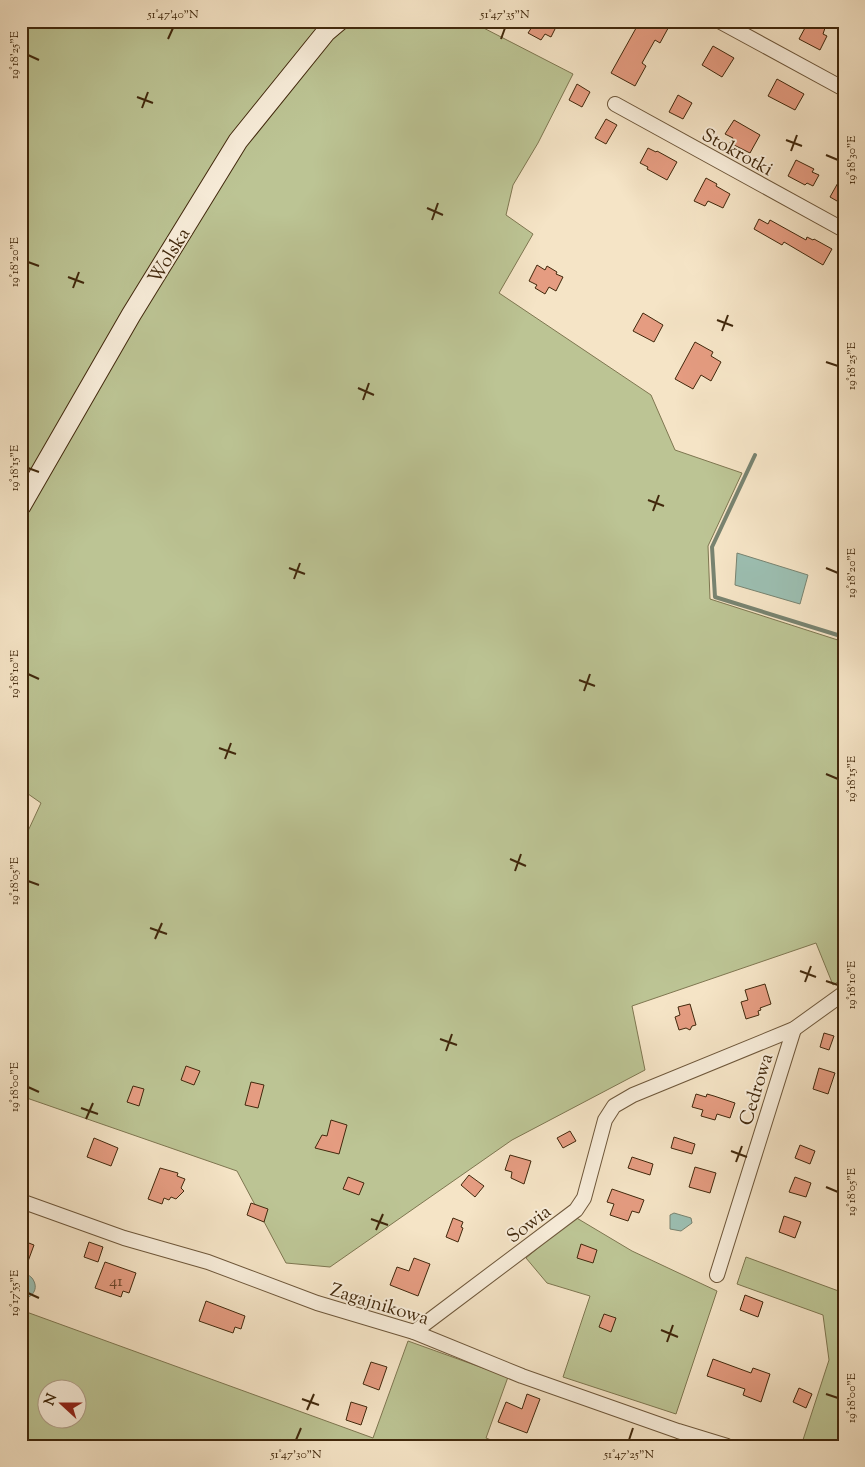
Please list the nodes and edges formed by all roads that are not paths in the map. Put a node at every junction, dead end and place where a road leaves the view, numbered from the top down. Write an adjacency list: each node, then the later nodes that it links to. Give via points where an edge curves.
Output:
1 (339, 21): 6 (street, Wolska, via 326,32 238,141 131,315)
2 (719, 21): 3 (street)
3 (844, 89)
4 (615, 104): 5 (street, Stokrotki)
5 (844, 230)
6 (21, 506)
7 (844, 993): 8 (street, Cedrowa)
8 (794, 1029): 9 (street, Cedrowa, via 633,1095); 11 (street, Cedrowa)
9 (614, 1106): 12 (street, Sowia, via 605,1120 584,1198 576,1210)
10 (21, 1201): 12 (street, Zagajnikowa, via 124,1238 208,1262 317,1303)
11 (718, 1275)
12 (414, 1332): 13 (street, Zagajnikowa, via 522,1376)
13 (726, 1446)

